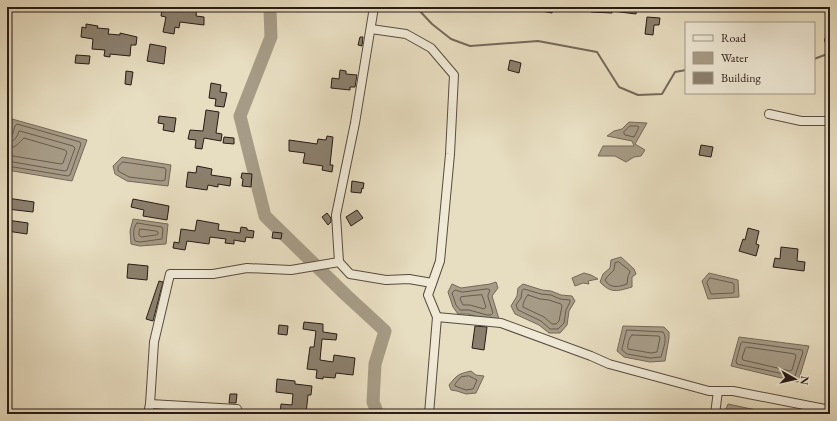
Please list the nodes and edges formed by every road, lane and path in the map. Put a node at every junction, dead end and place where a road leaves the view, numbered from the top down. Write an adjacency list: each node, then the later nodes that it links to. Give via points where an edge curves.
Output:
1 (374, 7): 2 (street)
2 (371, 29): 5 (street, via 356,123 336,215); 6 (street, via 406,34 431,48 454,75 440,261)
3 (769, 114): 4 (street, via 801,121)
4 (830, 121)
5 (339, 262): 6 (street, via 350,274 386,280 409,279); 9 (street, via 291,270 247,268 213,274 170,274 154,342)
6 (432, 283): 7 (street, via 428,295)
7 (437, 317): 8 (street, via 501,323 609,364 709,391); 13 (street)
8 (718, 391): 10 (street, via 733,391); 14 (street)
9 (150, 404): 11 (street); 12 (street, via 237,409)
10 (830, 410)
11 (148, 414)
12 (235, 414)
13 (429, 414)
14 (715, 414)

